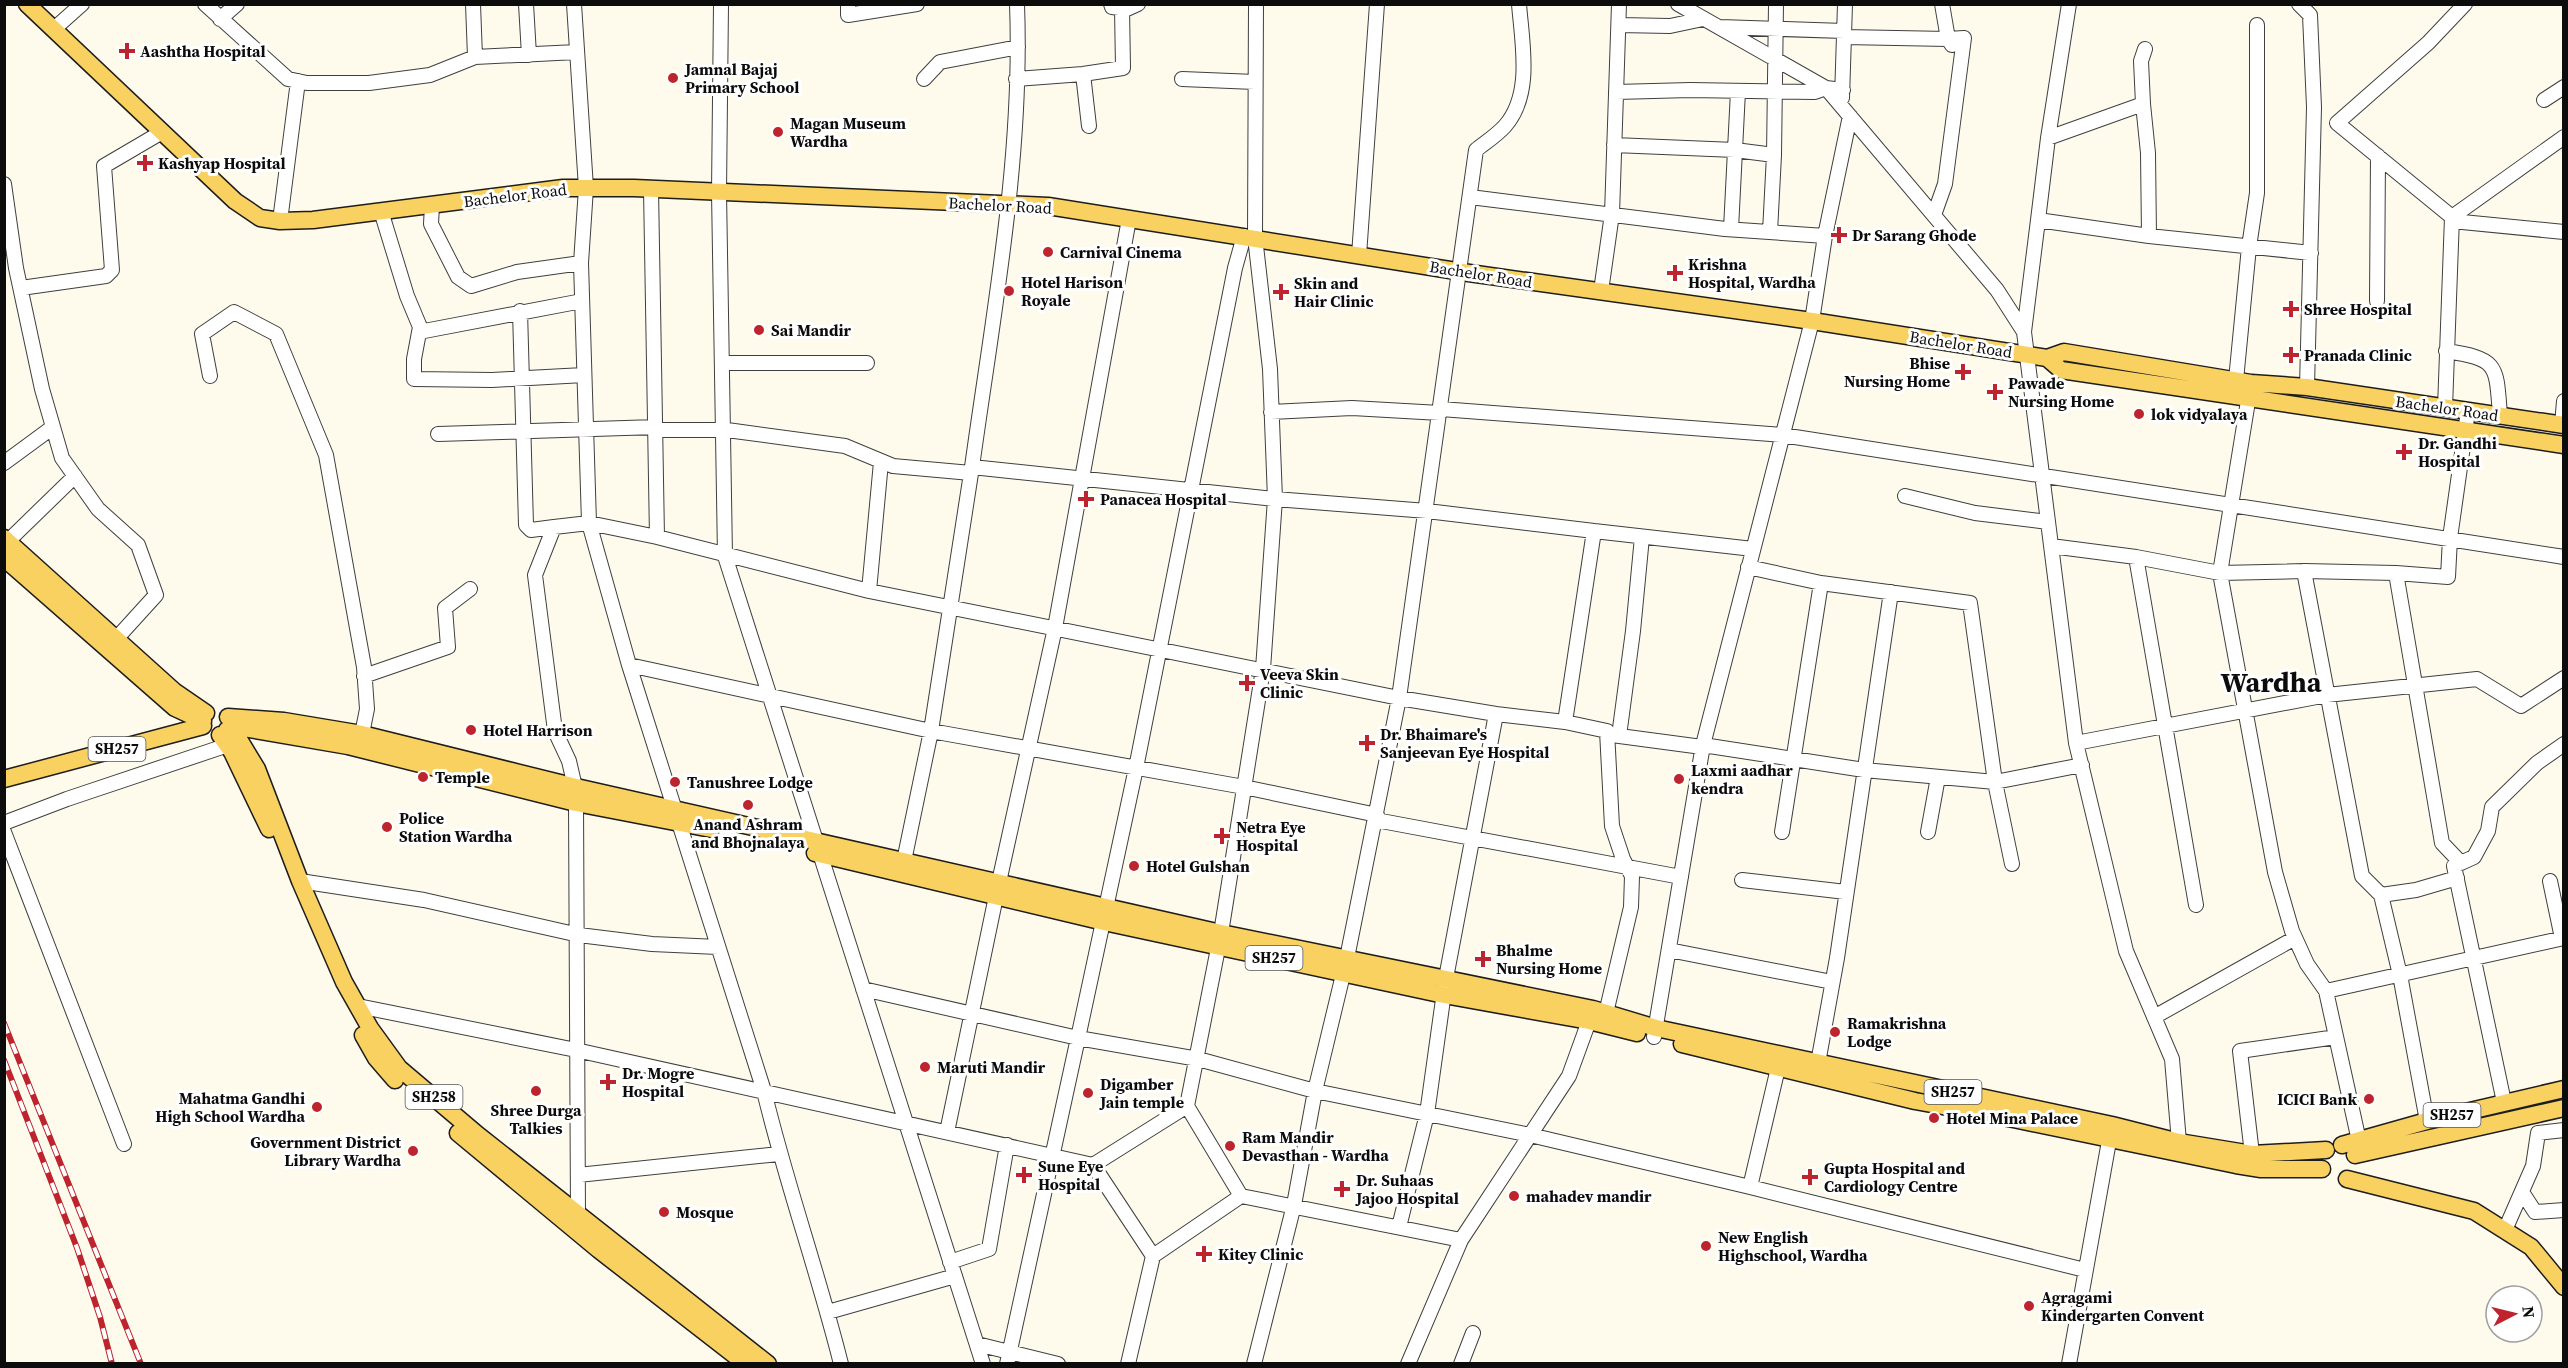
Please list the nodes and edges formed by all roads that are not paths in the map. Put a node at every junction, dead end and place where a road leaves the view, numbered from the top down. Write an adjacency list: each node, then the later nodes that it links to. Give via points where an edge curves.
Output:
1 (27, 4): 30 (main road, Bachelor Road)
2 (82, 4): 30 (street)
3 (205, 4): 25 (street)
4 (237, 4): 25 (street)
5 (473, 4): 38 (street)
6 (526, 4): 37 (street)
7 (574, 4): 36 (street)
8 (721, 4): 68 (street)
9 (848, 4): 10 (street, via 848,15)
10 (917, 4)
11 (1017, 4): 34 (street)
12 (1138, 4): 24 (street)
13 (1256, 4): 45 (street)
14 (1377, 4): 87 (street)
15 (1519, 4): 69 (street, via 1523,57 1517,107 1504,126 1476,150)
16 (1619, 4): 27 (street)
17 (1678, 4): 26 (street)
18 (1776, 4): 31 (street)
19 (1845, 4): 32 (street)
20 (1942, 4): 33 (street)
21 (2069, 4): 60 (street)
22 (2299, 4): 54 (street, via 2310,15)
23 (2465, 4): 56 (street, via 2428,43)
24 (1117, 6): 40 (street, via 1123,68)
25 (220, 19): 44 (street, via 288,80)
26 (1703, 19): 27 (street, via 1670,26); 29 (street)
27 (1618, 25): 49 (street)
28 (2257, 25): 85 (street, via 2257,194)
29 (1718, 27): 31 (street); 39 (street)
30 (54, 29): 58 (main road, Bachelor Road)
31 (1777, 29): 32 (street); 39 (street)
32 (1844, 34): 33 (street); 48 (street)
33 (1948, 39): 74 (street, via 1964,38 1963,60 1945,184)
34 (1018, 47): 41 (street, via 940,62); 42 (street)
35 (2145, 49): 53 (street, via 2141,61)
36 (577, 52): 37 (street); 66 (street)
37 (529, 55): 38 (street)
38 (475, 57): 44 (street, via 430,75 369,83)
39 (1776, 61): 47 (street); 51 (street)
40 (1083, 74): 42 (street); 57 (street)
41 (924, 79)
42 (1016, 79): 71 (street)
43 (1182, 79): 45 (street)
44 (298, 81): 78 (street)
45 (1255, 82): 82 (street)
46 (2564, 87): 52 (street)
47 (1826, 88): 48 (street); 51 (street); 55 (street)
48 (1843, 90): 55 (street)
49 (1616, 92): 50 (street); 61 (street)
50 (1738, 92): 51 (street); 62 (street)
51 (1776, 93): 63 (street)
52 (2544, 100)
53 (2143, 104): 60 (street); 84 (street)
54 (2314, 107): 56 (street); 86 (street)
55 (1846, 111): 74 (street); 83 (street)
56 (2337, 123): 64 (street)
57 (1089, 126)
58 (162, 132): 78 (main road, Bachelor Road, via 235,201 260,218); 90 (street, via 104,166 110,273)
59 (2564, 137): 76 (street)
60 (2048, 138): 77 (street)
61 (1614, 145): 62 (street); 73 (street)
62 (1735, 150): 63 (street); 79 (street)
63 (1774, 155): 80 (street)
64 (2378, 156): 76 (street); 93 (street)
65 (4, 184): 90 (street)
66 (586, 188): 67 (main road, Bachelor Road); 70 (main road, Bachelor Road); 88 (street)
67 (651, 189): 68 (main road, Bachelor Road); 116 (street)
68 (719, 192): 71 (main road, Bachelor Road); 100 (street)
69 (1470, 197): 73 (street); 89 (street)
70 (432, 205): 72 (main road, Bachelor Road); 88 (street, via 431,224 459,277 471,286 517,272)
71 (1008, 205): 75 (main road, Bachelor Road, via 1048,206); 125 (street)
72 (381, 211): 78 (main road, Bachelor Road); 96 (street)
73 (1612, 214): 79 (street); 91 (street)
74 (1934, 215): 97 (street, via 1997,290)
75 (1129, 219): 82 (main road, Bachelor Road); 128 (street)
76 (2452, 219): 81 (street); 98 (street)
77 (2038, 220): 84 (street); 97 (street)
78 (280, 221)
79 (1731, 229): 80 (street)
80 (1770, 232): 83 (street)
81 (2564, 232)
82 (1250, 236): 87 (main road, Bachelor Road); 111 (street, via 1270,369); 129 (street, via 1235,268)
83 (1825, 236): 95 (street)
84 (2149, 236): 85 (street)
85 (2249, 247): 86 (street); 105 (street)
86 (2311, 253): 106 (street)
87 (1359, 255): 89 (main road, Bachelor Road)
88 (581, 263): 92 (street)
89 (1461, 271): 91 (main road, Bachelor Road); 109 (street)
90 (21, 288): 114 (street)
91 (1601, 291): 95 (main road, Bachelor Road)
92 (582, 301): 94 (street); 102 (street)
93 (2377, 301)
94 (520, 311): 96 (street); 104 (street)
95 (1812, 321): 99 (main road, Bachelor Road); 121 (street)
96 (419, 332): 104 (street, via 414,379)
97 (2024, 332): 99 (street)
98 (2446, 351): 108 (street); 112 (street, via 2481,357 2488,362 2497,379)
99 (2025, 353): 105 (main road, Bachelor Road, via 2047,358 2061,370); 127 (street)
100 (722, 363): 101 (street); 119 (street)
101 (867, 363)
102 (584, 375): 104 (street); 115 (street)
103 (210, 376): 162 (street, via 202,334 234,312 276,334 326,455)
104 (521, 378): 118 (street)
105 (2245, 386): 106 (main road, Bachelor Road); 117 (main road, Bachelor Road); 132 (street)
106 (2307, 387): 108 (main road, Bachelor Road)
107 (2564, 401): 113 (street)
108 (2445, 408): 110 (main road, Bachelor Road)
109 (1441, 411): 111 (street, via 1352,408); 121 (street); 133 (street)
110 (2468, 411): 112 (main road, Bachelor Road); 117 (street)
111 (1271, 412): 131 (street)
112 (2500, 415): 113 (main road, Bachelor Road)
113 (2563, 425)
114 (53, 427): 124 (street); 126 (street, via 62,458)
115 (586, 428): 116 (street); 118 (street); 135 (street)
116 (656, 429): 119 (street); 138 (street)
117 (2465, 429): 122 (main road, Bachelor Road); 140 (street)
118 (522, 430): 120 (street); 136 (street, via 526,525 531,530)
119 (723, 430): 123 (street, via 850,447); 144 (street)
120 (438, 434)
121 (1782, 435): 127 (street); 143 (street)
122 (2564, 445)
123 (881, 462): 125 (street); 154 (street)
124 (4, 463)
125 (972, 470): 128 (street); 156 (street)
126 (75, 476): 141 (street); 158 (street, via 98,509 138,545 156,594)
127 (2042, 476): 132 (street); 134 (street)
128 (1083, 478): 129 (street); 157 (street)
129 (1192, 491): 131 (street); 159 (street)
130 (1905, 496): 134 (street, via 1975,513)
131 (1275, 499): 133 (street); 161 (street)
132 (2231, 506): 140 (street); 150 (street)
133 (1427, 511): 137 (street); 167 (street)
134 (2048, 522): 142 (street)
135 (589, 523): 136 (street); 138 (street); 160 (street)
136 (554, 527): 189 (street, via 535,575 555,731 569,761)
137 (1594, 531): 139 (street); 171 (street)
138 (657, 537): 144 (street)
139 (1642, 537): 143 (street); 176 (street, via 1633,632)
140 (2450, 538): 146 (street); 151 (street, via 2448,577)
141 (6, 541): 158 (main road)
142 (2051, 546): 145 (street); 177 (street)
143 (1753, 549): 148 (street)
144 (725, 556): 154 (street); 166 (street)
145 (2136, 556): 150 (street); 172 (street)
146 (2564, 557)
147 (4, 558): 170 (main road, via 175,708)
148 (1748, 567): 152 (street); 179 (street)
149 (2304, 571): 150 (street); 151 (street); 165 (street)
150 (2220, 573): 168 (street)
151 (2396, 573): 164 (street)
152 (1821, 583): 155 (street); 181 (street)
153 (470, 589): 162 (street, via 444,608 449,643 444,650)
154 (869, 591): 156 (street)
155 (1891, 592): 184 (street); 187 (street, via 1970,603)
156 (949, 606): 157 (street); 174 (street)
157 (1055, 628): 159 (street); 180 (street)
158 (116, 639): 170 (main road)
159 (1159, 650): 161 (street); 183 (street)
160 (629, 665): 166 (street); 190 (street)
161 (1263, 669): 167 (street); 188 (street)
162 (364, 676): 175 (street, via 367,709)
163 (2564, 678): 164 (street, via 2521,706 2477,679)
164 (2415, 685): 165 (street); 199 (street, via 2442,843)
165 (2327, 695): 168 (street); 209 (street, via 2362,876)
166 (770, 698): 174 (street); 197 (street)
167 (1399, 698): 169 (street); 191 (street)
168 (2247, 710): 172 (street); 213 (street, via 2275,872)
169 (1496, 714): 171 (street); 196 (street)
170 (204, 720): 173 (main road, via 211,735); 173 (main road, via 218,709); 186 (main road, SH257)
171 (1565, 722): 176 (street)
172 (2165, 726): 177 (street); 210 (street)
173 (226, 730): 175 (main road, SH257, via 284,721); 189 (main road, SH257, via 348,746); 192 (street); 205 (main road, SH258, via 240,741 257,769); 281 (main road, SH258, via 328,971 385,1069 590,1243)
174 (931, 731): 180 (street); 198 (street)
175 (362, 734): 189 (main road, SH257)
176 (1613, 735): 179 (street); 201 (street, via 1612,826)
177 (2076, 743): 182 (street)
178 (2564, 744): 199 (street, via 2537,763 2492,807 2488,831 2474,857)
179 (1702, 746): 181 (street); 202 (street)
180 (1029, 749): 183 (street); 207 (street)
181 (1794, 759): 184 (street); 194 (street)
182 (2082, 765): 187 (street); 228 (street, via 2126,951)
183 (1136, 768): 188 (street); 211 (street)
184 (1864, 770): 185 (street); 208 (street)
185 (1938, 777): 187 (street); 195 (street)
186 (4, 779)
187 (1995, 782): 200 (street)
188 (1245, 787): 191 (street); 215 (street)
189 (575, 795): 190 (main road, SH257); 212 (street)
190 (677, 816): 197 (main road, SH257); 216 (street)
191 (1376, 817): 196 (street); 219 (street)
192 (4, 823)
193 (4, 832): 253 (street)
194 (1782, 832)
195 (1928, 832)
196 (1474, 837): 201 (street); 222 (street)
197 (817, 847): 198 (main road, SH257); 207 (main road, SH257); 223 (street)
198 (904, 861): 207 (main road, SH257)
199 (2461, 863): 203 (street, via 2454,866)
200 (2012, 864)
201 (1628, 868): 202 (street); 226 (street, via 1632,876 1631,907)
202 (1681, 877): 217 (street)
203 (2457, 878): 209 (street); 218 (street)
204 (1742, 880): 208 (street)
205 (300, 881): 212 (street, via 424,900); 225 (main road, SH258, via 337,968)
206 (2550, 881): 214 (street)
207 (997, 889): 211 (main road, SH257); 227 (street)
208 (1846, 892): 221 (street)
209 (2382, 895): 220 (street)
210 (2196, 905)
211 (1105, 914): 215 (main road, SH257); 232 (street)
212 (579, 935): 216 (street); 233 (street)
213 (2295, 938): 224 (street); 228 (street)
214 (2563, 938): 218 (street)
215 (1220, 939): 219 (main road, SH257); 234 (street)
216 (718, 947): 238 (street)
217 (1669, 950): 221 (street); 230 (street)
218 (2472, 958): 220 (street); 240 (street)
219 (1345, 965): 222 (main road, SH257); 239 (street)
220 (2400, 975): 224 (street); 245 (street)
221 (1832, 982): 235 (street)
222 (1445, 987): 226 (main road, SH257); 229 (main road, SH257); 243 (street)
223 (863, 989): 227 (street); 246 (street)
224 (2326, 991): 231 (street)
225 (358, 1006): 233 (street); 268 (main road, SH258, via 399,1068)
226 (1606, 1013): 230 (main road, SH257)
227 (972, 1014): 232 (street); 248 (street)
228 (2154, 1017): 252 (street, via 2172,1059)
229 (1589, 1021): 230 (main road, SH257); 251 (street, via 1569,1076)
230 (1655, 1033): 235 (main road, SH257); 236 (main road, SH257)
231 (2336, 1037): 255 (street); 257 (street, via 2240,1052)
232 (1078, 1038): 234 (street); 258 (street)
233 (576, 1050): 238 (street); 261 (street)
234 (1198, 1059): 239 (street); 241 (street)
235 (1818, 1063): 249 (main road, SH257)
236 (1778, 1068): 249 (main road, SH257, via 1915,1101); 263 (street)
237 (2564, 1089): 240 (main road, SH257)
238 (764, 1091): 246 (street); 256 (street)
239 (1315, 1091): 243 (street); 266 (street)
240 (2504, 1102): 245 (main road, SH257)
241 (1187, 1106): 259 (street); 265 (street)
242 (2564, 1108): 244 (main road, SH257)
243 (1426, 1114): 251 (street); 269 (street)
244 (2533, 1115): 250 (street); 255 (main road, SH257)
245 (2427, 1121): 255 (main road, SH257)
246 (906, 1123): 248 (street); 273 (street)
247 (2564, 1130): 250 (street)
248 (947, 1132): 254 (street)
249 (2110, 1132): 252 (main road, SH257); 260 (main road, SH257, via 2247,1167); 274 (street)
250 (2538, 1133): 264 (street, via 2533,1166)
251 (1530, 1135): 263 (street); 271 (street)
252 (2179, 1142): 257 (main road, SH257)
253 (124, 1144)
254 (1007, 1145): 258 (street); 273 (street, via 989,1249)
255 (2352, 1149): 257 (main road, SH257); 260 (main road, via 2321,1160); 262 (main road)
256 (779, 1154): 261 (street); 277 (street)
257 (2252, 1154)
258 (1052, 1155): 259 (street); 280 (street)
259 (1093, 1165): 272 (street)
260 (2322, 1169): 262 (main road, via 2331,1179)
261 (578, 1175): 268 (street)
262 (2353, 1180): 270 (main road, via 2474,1211)
263 (1750, 1186): 274 (street)
264 (2522, 1192): 267 (street, via 2535,1212); 270 (street)
265 (1240, 1196): 266 (street); 272 (street)
266 (1294, 1205): 269 (street); 287 (street)
267 (2564, 1210)
268 (578, 1214): 282 (main road, SH258)
269 (1399, 1227): 271 (street)
270 (2505, 1230): 276 (main road, via 2531,1247)
271 (1461, 1240): 288 (street)
272 (1153, 1256): 286 (street)
273 (950, 1262): 275 (street)
274 (2085, 1270): 290 (street)
275 (955, 1276): 277 (street); 279 (street)
276 (2564, 1287)
277 (828, 1312): 283 (street)
278 (1473, 1334): 289 (street)
279 (977, 1344): 280 (street); 284 (street)
280 (1008, 1358): 285 (street)
281 (746, 1364)
282 (768, 1364)
283 (841, 1364)
284 (983, 1364)
285 (1058, 1364)
286 (1128, 1364)
287 (1254, 1364)
288 (1408, 1364)
289 (1461, 1364)
290 (2068, 1364)

